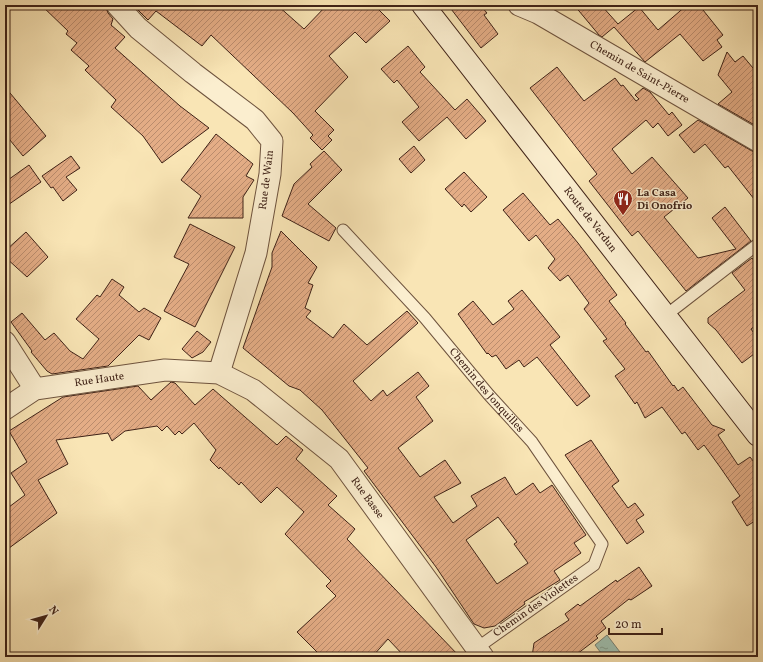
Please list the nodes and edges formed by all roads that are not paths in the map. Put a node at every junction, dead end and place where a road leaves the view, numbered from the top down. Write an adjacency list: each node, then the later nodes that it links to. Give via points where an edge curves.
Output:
1 (117, 5): 9 (street, Rue de Wain, via 144,33 255,120 272,142 270,174 256,253)
2 (423, 5): 7 (main road, Route de Verdun)
3 (519, 5): 4 (street, Chemin de Saint-Pierre, via 538,13)
4 (758, 141)
5 (343, 230): 13 (lane, Chemin des Jonquilles, via 425,318 532,442 602,544)
6 (758, 244): 7 (lane)
7 (666, 316): 12 (main road, Route de Verdun)
8 (5, 342): 10 (street)
9 (219, 373): 10 (street, Rue Haute, via 165,370); 14 (street, Rue Basse, via 253,390 339,459)
10 (35, 389): 11 (street)
11 (5, 409)
12 (758, 435)
13 (594, 565): 14 (lane, Chemin des Violettes)
14 (480, 652)

